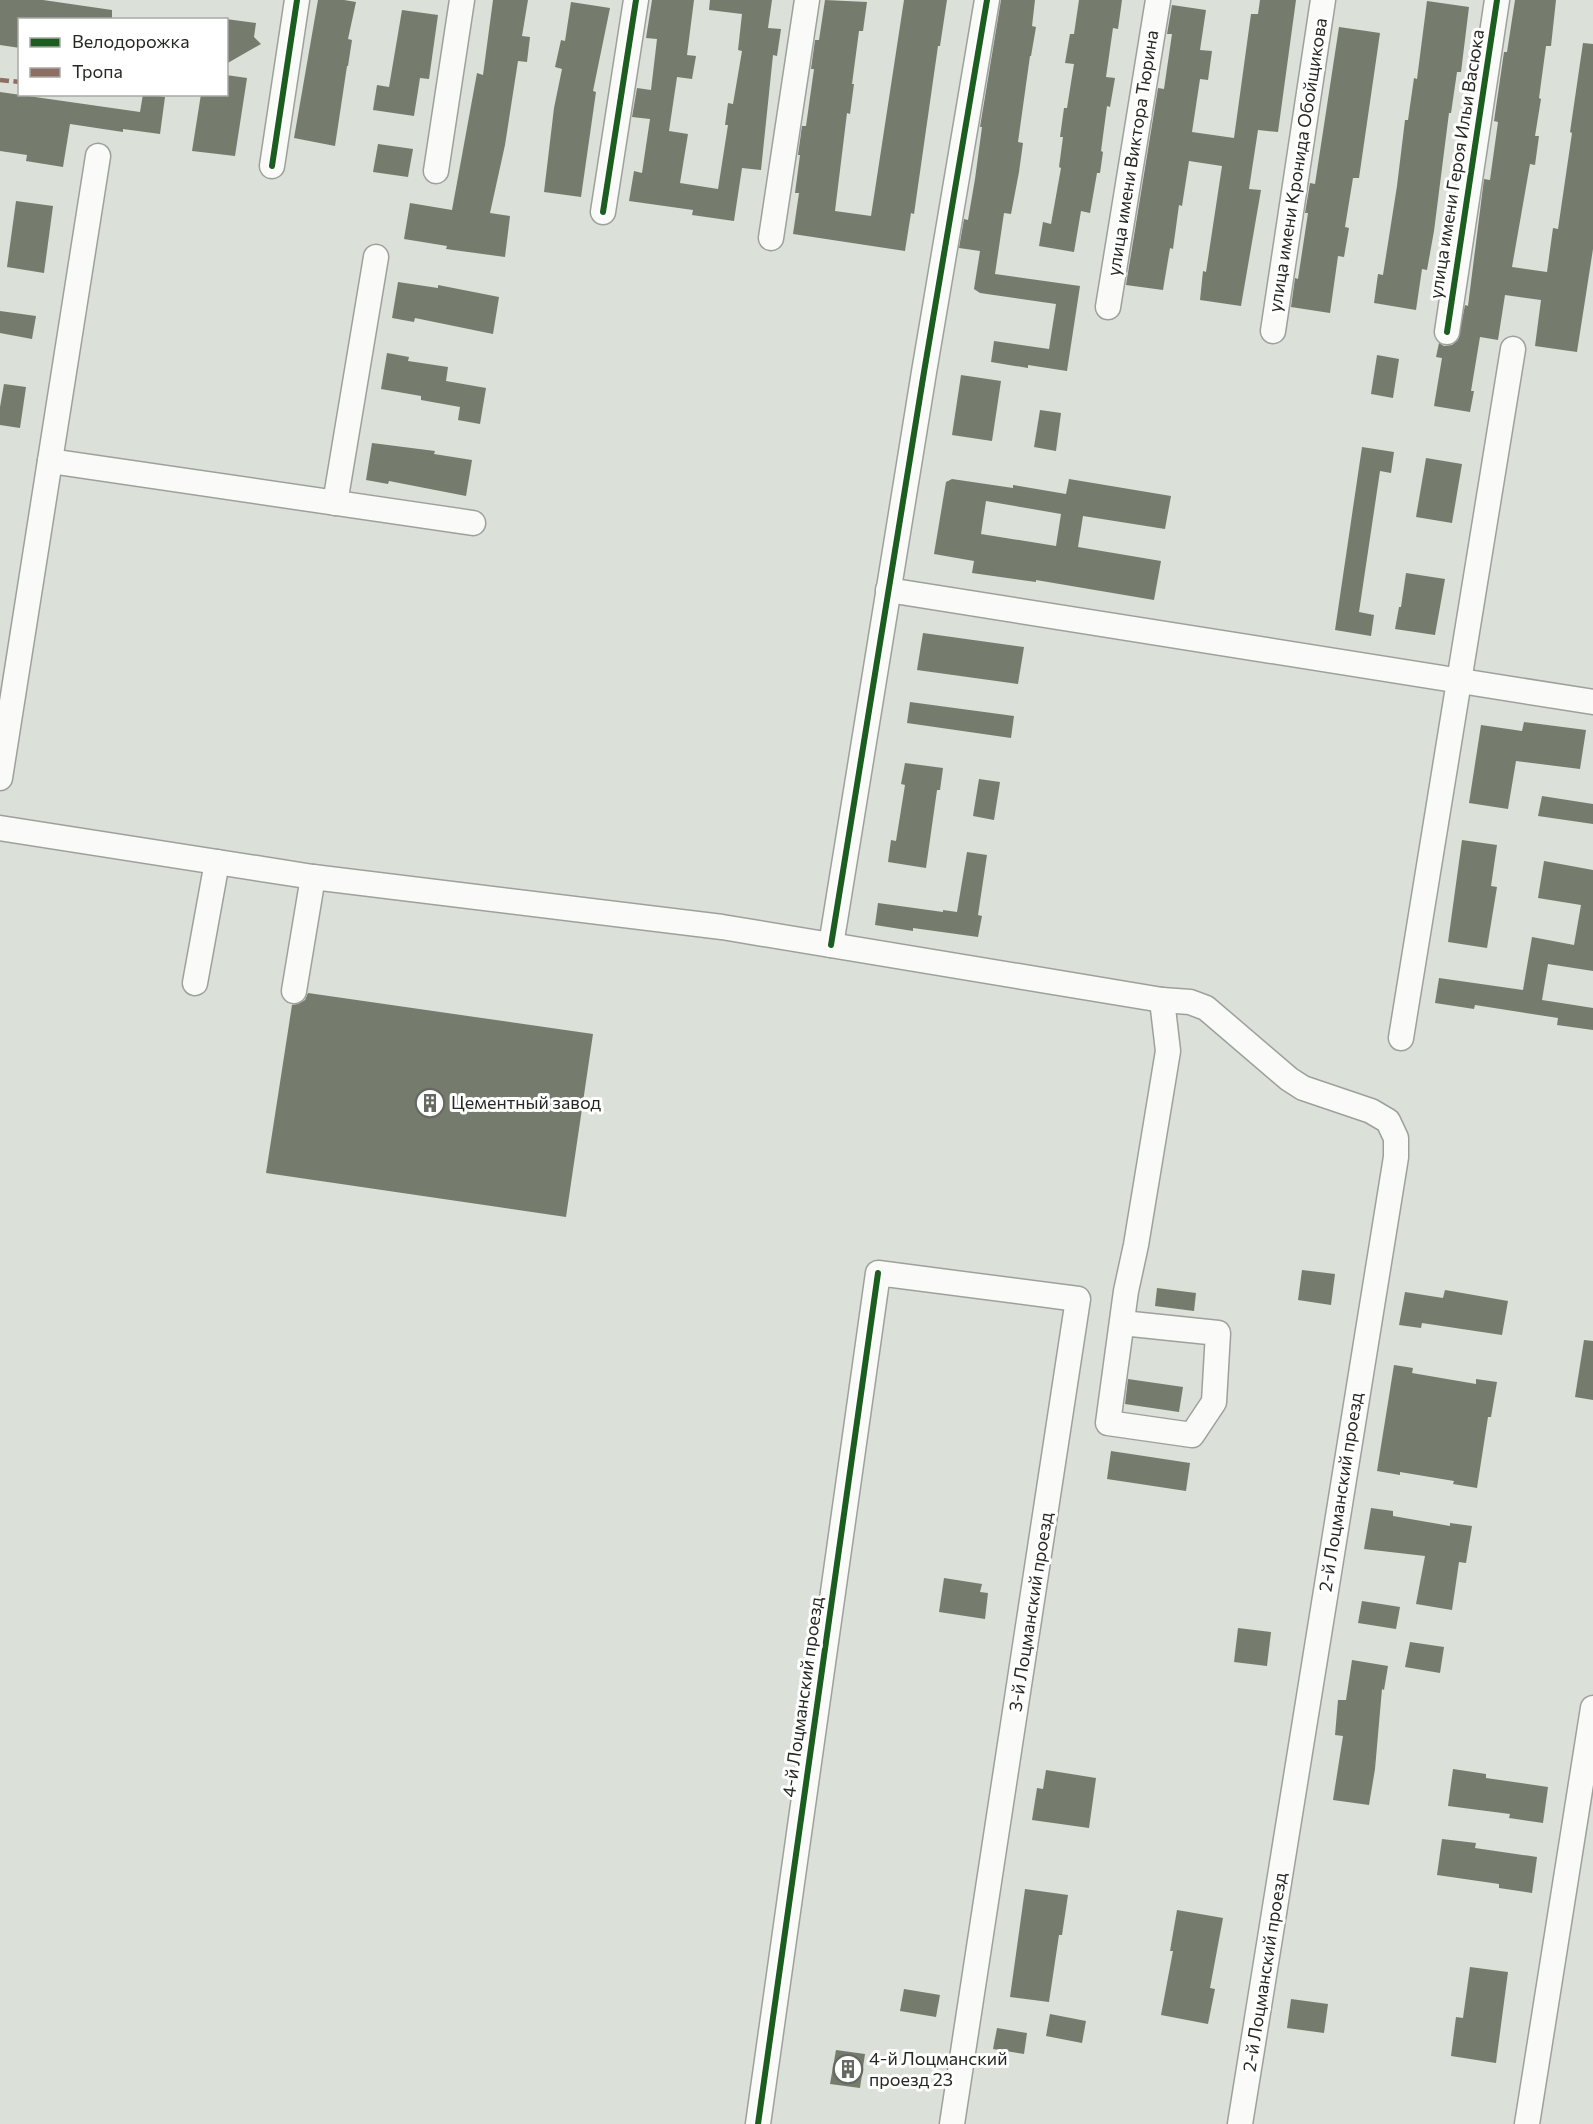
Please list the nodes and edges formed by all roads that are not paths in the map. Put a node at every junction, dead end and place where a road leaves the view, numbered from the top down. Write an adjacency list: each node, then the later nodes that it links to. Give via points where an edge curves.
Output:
1 (297, 0): 10 (street)
2 (462, 0): 11 (street)
3 (636, 0): 12 (street)
4 (807, 0): 13 (street)
5 (987, 0): 22 (street)
6 (1158, 0): 15 (street, улица имени Виктора Тюрина)
7 (1323, 0): 16 (street, улица имени Кронида Обойщикова)
8 (1497, 0): 17 (street, улица имени Героя Ильи Васюка)
9 (98, 156): 19 (street)
10 (272, 166)
11 (436, 171)
12 (603, 212)
13 (771, 238)
14 (376, 257): 20 (street)
15 (1108, 307)
16 (1273, 331)
17 (1447, 332)
18 (1513, 349): 23 (street)
19 (50, 461): 20 (street); 25 (street)
20 (335, 503): 21 (street)
21 (473, 523)
22 (888, 590): 23 (street); 29 (street)
23 (1459, 681): 24 (street); 33 (street)
24 (1593, 702)
25 (0, 778)
26 (0, 828): 27 (street, 2-й Лоцманский проезд)
27 (217, 862): 28 (street, 2-й Лоцманский проезд); 30 (street)
28 (313, 877): 29 (street, 2-й Лоцманский проезд, via 722,927); 31 (street)
29 (831, 945): 32 (street, 2-й Лоцманский проезд)
30 (195, 983)
31 (294, 991)
32 (1162, 1000): 35 (street, via 1168,1051); 39 (street, 2-й Лоцманский проезд, via 1199,1004 1289,1079 1388,1120 1396,1138)
33 (1401, 1038)
34 (878, 1273): 37 (street, 4-й Лоцманский проезд); 38 (street, 3-й Лоцманский проезд, via 1078,1299)
35 (1122, 1323): 35 (street, via 1108,1423 1192,1435 1214,1402 1218,1333)
36 (1593, 1708): 40 (street)
37 (758, 2124)
38 (952, 2124)
39 (1240, 2124)
40 (1527, 2124)

